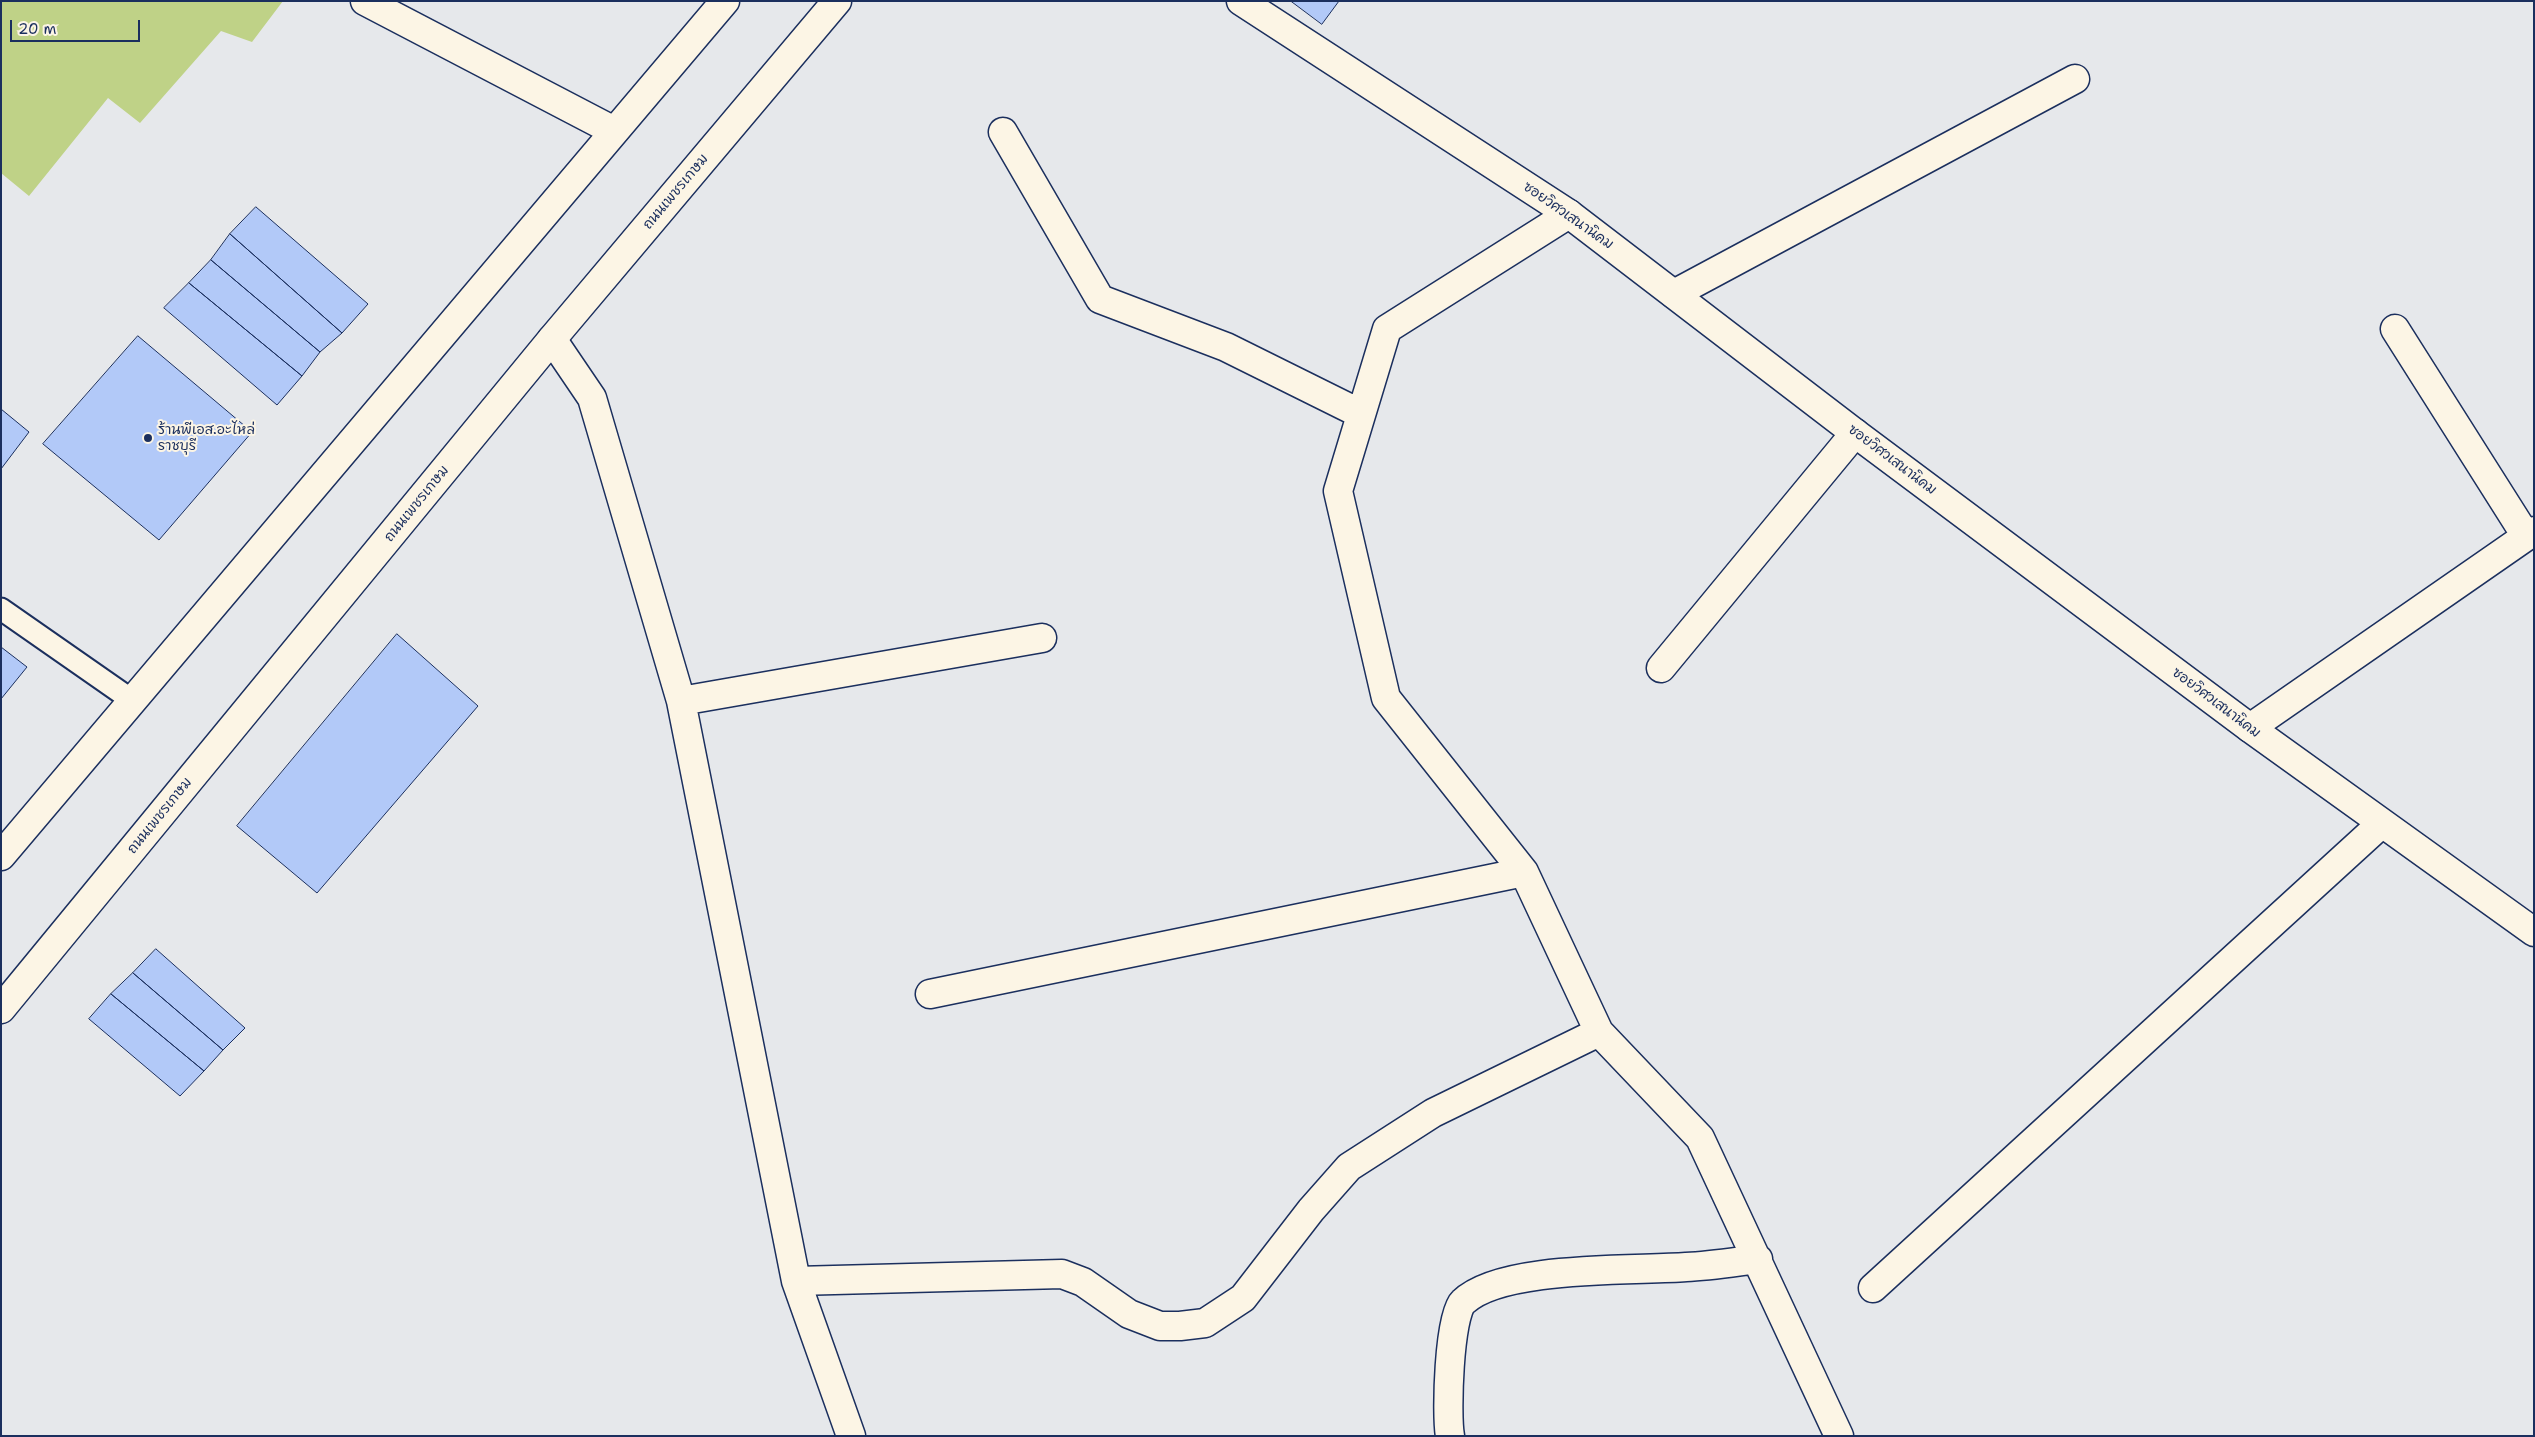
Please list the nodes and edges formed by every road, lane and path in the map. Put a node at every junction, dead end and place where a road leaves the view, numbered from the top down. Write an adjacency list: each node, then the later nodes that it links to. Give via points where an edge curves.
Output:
1 (365, 1): 6 (street)
2 (724, 1): 6 (street)
3 (837, 1): 11 (street, ถนนเพชรเกษม)
4 (1241, 1): 8 (street, ซอยวิศวเสนานิคม)
5 (2075, 79): 9 (street)
6 (614, 132): 18 (street)
7 (1003, 132): 12 (street, via 1100,299 1226,347)
8 (1568, 214): 9 (street, ซอยวิศวเสนานิคม); 12 (street, via 1387,329)
9 (1674, 294): 13 (street, ซอยวิศวเสนานิคม)
10 (2395, 329): 14 (street)
11 (552, 339): 19 (street, via 592,398); 26 (street, ถนนเพชรเกษม)
12 (1361, 414): 23 (street, via 1338,491 1386,698)
13 (1856, 433): 17 (street); 20 (street, ซอยวิศวเสนานิคม)
14 (2530, 534): 20 (street)
15 (1, 609): 18 (lane)
16 (1042, 638): 19 (street)
17 (1661, 668)
18 (133, 700): 22 (street)
19 (681, 701): 29 (street)
20 (2250, 728): 21 (street, ซอยวิศวเสนานิคม)
21 (2381, 824): 24 (street, ซอยวิศวเสนานิคม); 30 (street)
22 (1, 856)
23 (1524, 872): 25 (street); 27 (street)
24 (2534, 932)
25 (930, 994)
26 (1, 1009)
27 (1599, 1032): 28 (street, via 1700,1138); 29 (street, via 1433,1113 1349,1167 1242,1298 1205,1323 1160,1326 1128,1314 1083,1282 1062,1274)
28 (1758, 1259): 32 (street, via 1688,1267 1553,1274 1484,1288 1462,1302 1454,1320); 33 (street)
29 (796, 1281): 31 (street)
30 (1873, 1288)
31 (851, 1436)
32 (1450, 1436)
33 (1839, 1436)

